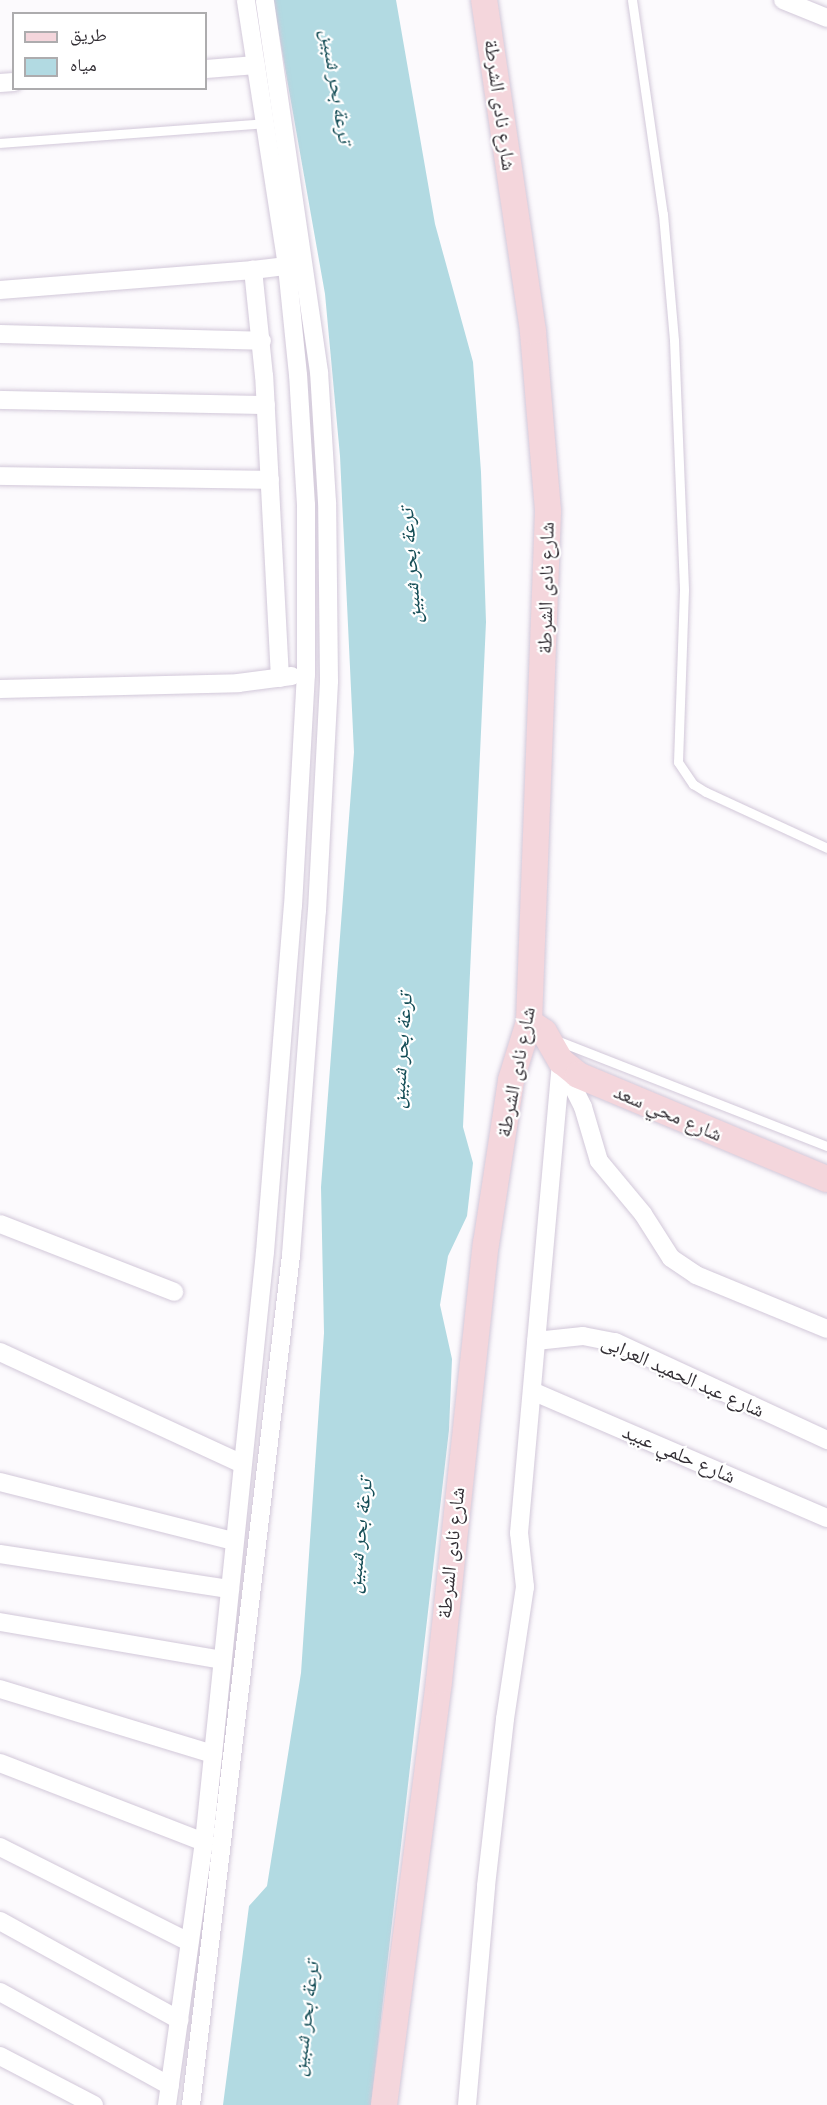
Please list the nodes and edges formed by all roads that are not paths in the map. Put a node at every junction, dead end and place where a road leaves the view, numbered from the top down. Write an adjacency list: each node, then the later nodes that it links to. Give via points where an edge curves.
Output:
1 (246, 0): 7 (street)
2 (265, 0): 56 (street, via 319,372 327,502 329,681 317,911 291,1256)
3 (484, 0): 24 (main road, شارع نادى الشرطة, via 533,331 548,512)
4 (632, 0): 23 (lane, via 663,214 675,351 684,590 678,762 693,784 706,792)
5 (783, 0): 6 (street)
6 (827, 18)
7 (256, 65): 8 (street); 9 (street)
8 (207, 69)
9 (266, 123): 10 (lane); 11 (street)
10 (0, 143)
11 (287, 266): 12 (street); 20 (street, via 306,505)
12 (253, 270): 13 (street); 15 (street)
13 (0, 290)
14 (0, 334): 15 (street)
15 (262, 341): 17 (street)
16 (0, 400): 17 (street)
17 (266, 405): 19 (street)
18 (0, 476): 19 (street)
19 (270, 480): 21 (street)
20 (306, 675): 21 (street); 35 (street, via 281,1074)
21 (280, 678): 22 (street, via 238,683)
22 (0, 689)
23 (827, 848)
24 (538, 1030): 25 (main road, شارع محي سعد); 26 (lane); 57 (main road, شارع نادى الشرطة, via 511,1080 486,1244 439,1681)
25 (561, 1061): 27 (main road, شارع محي سعد, via 578,1075); 30 (street, via 583,1107 599,1161 643,1214 671,1258 696,1275); 31 (street)
26 (827, 1146)
27 (827, 1179)
28 (0, 1224): 29 (street)
29 (174, 1292)
30 (827, 1329)
31 (536, 1341): 33 (street); 34 (street, شارع عبد الحميد العرابى, via 575,1335 615,1342)
32 (0, 1352): 35 (street)
33 (532, 1391): 37 (street, شارع حلمي عبيد); 58 (street, via 519,1533 525,1587 486,1887)
34 (827, 1440)
35 (242, 1464): 38 (street)
36 (0, 1482): 38 (street)
37 (827, 1518)
38 (234, 1541): 40 (street)
39 (0, 1554): 40 (street)
40 (230, 1589): 42 (street)
41 (0, 1622): 42 (street)
42 (222, 1660): 44 (street)
43 (0, 1689): 44 (street)
44 (213, 1754): 46 (street)
45 (0, 1763): 46 (street)
46 (204, 1842): 49 (street)
47 (0, 1847): 49 (street)
48 (0, 1921): 51 (street)
49 (189, 1942): 51 (street)
50 (0, 1992): 53 (street)
51 (178, 2020): 53 (street)
52 (0, 2056): 54 (street)
53 (170, 2086): 55 (street)
54 (94, 2105)
55 (168, 2105)
56 (191, 2105)
57 (384, 2105)
58 (467, 2105)

